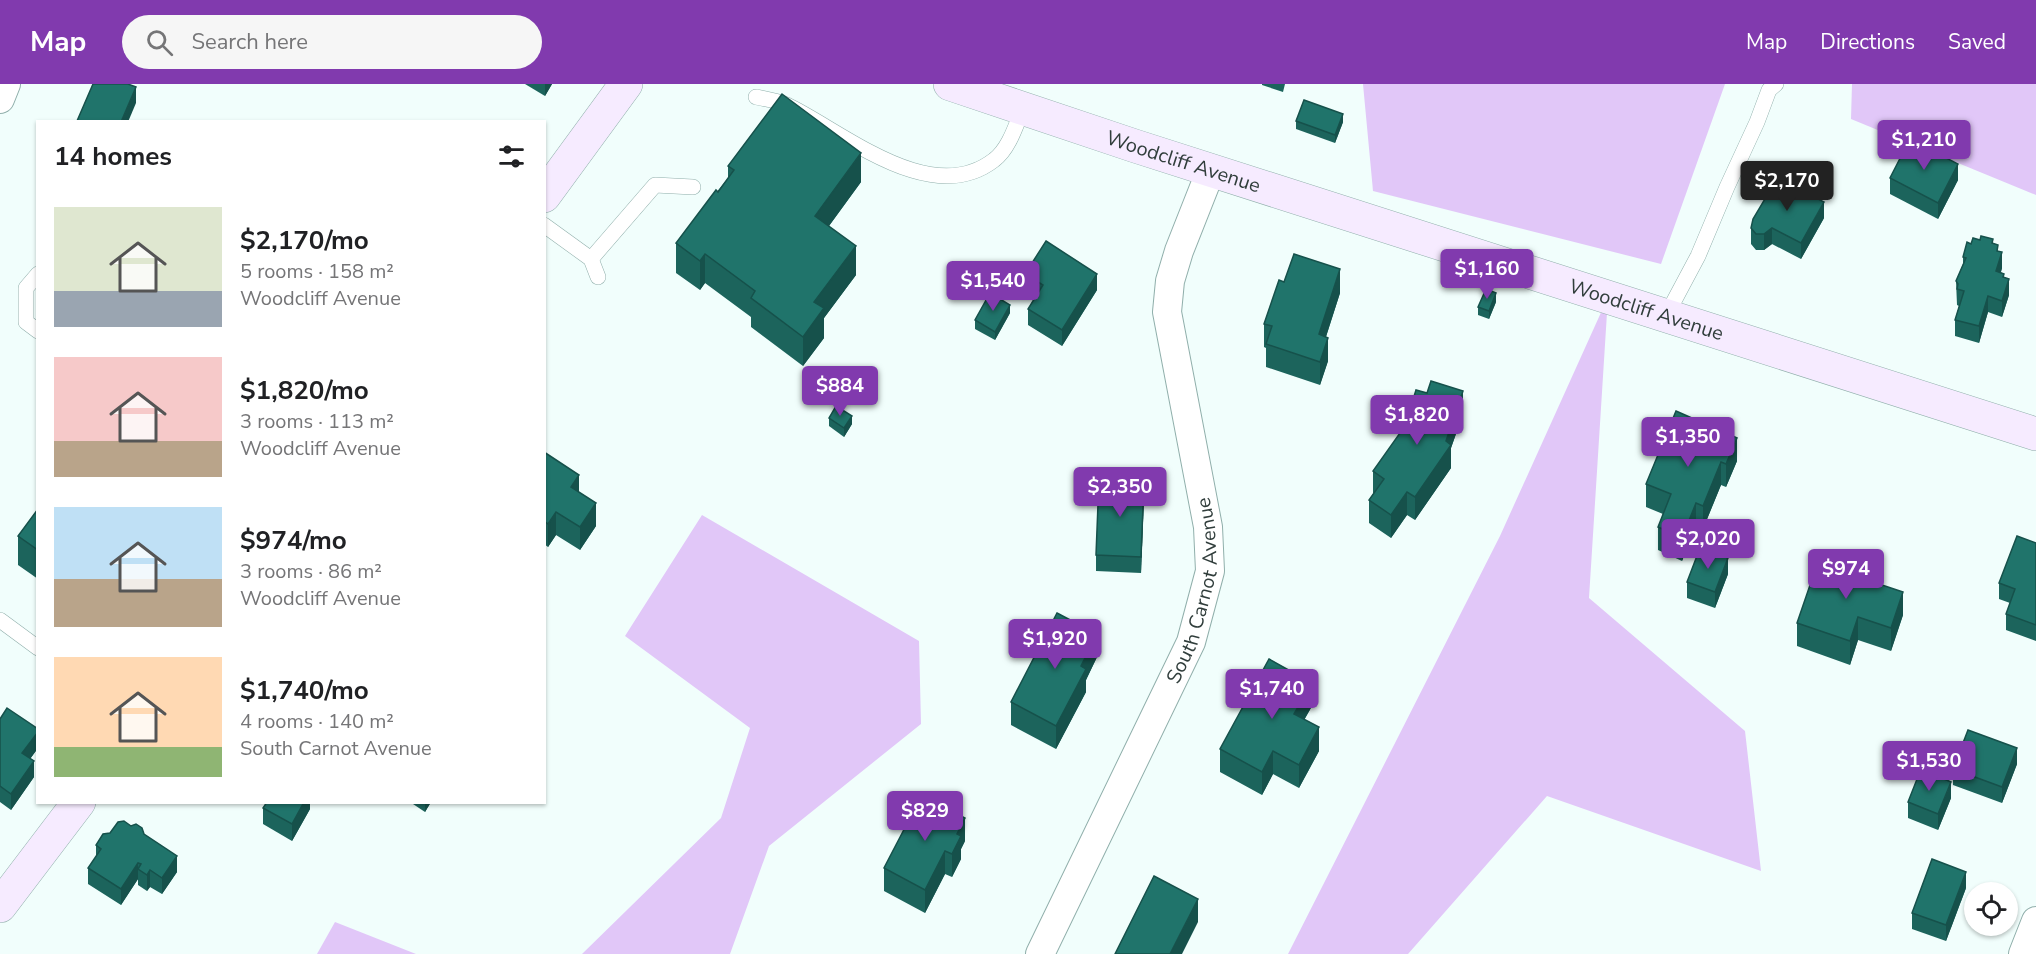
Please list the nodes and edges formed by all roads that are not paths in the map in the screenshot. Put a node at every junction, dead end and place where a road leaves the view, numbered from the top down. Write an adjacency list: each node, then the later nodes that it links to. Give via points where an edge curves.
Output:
1 (6, 84): 6 (street)
2 (626, 84): 10 (main road)
3 (1776, 84): 15 (lane, via 1769,90 1698,256)
4 (958, 85): 7 (main road, Woodcliff Avenue)
5 (756, 97): 7 (lane, via 787,105 890,163 941,176 972,172 995,160)
6 (0, 99)
7 (1023, 108): 8 (main road, Woodcliff Avenue)
8 (1211, 170): 15 (main road, Woodcliff Avenue); 23 (street, South Carnot Avenue, via 1179,251 1170,281 1167,312 1208,527 1210,571 1191,642)
9 (693, 187): 12 (lane, via 655,185)
10 (546, 193)
11 (546, 226): 12 (lane)
12 (591, 259): 14 (lane)
13 (36, 276): 16 (lane, via 26,288 26,322)
14 (597, 277)
15 (1666, 316): 17 (main road, Woodcliff Avenue)
16 (35, 329)
17 (2036, 434)
18 (0, 620): 19 (lane)
19 (36, 647)
20 (77, 804): 21 (main road)
21 (3, 896)
22 (2036, 921): 24 (street)
23 (1040, 954)
24 (2023, 954)

